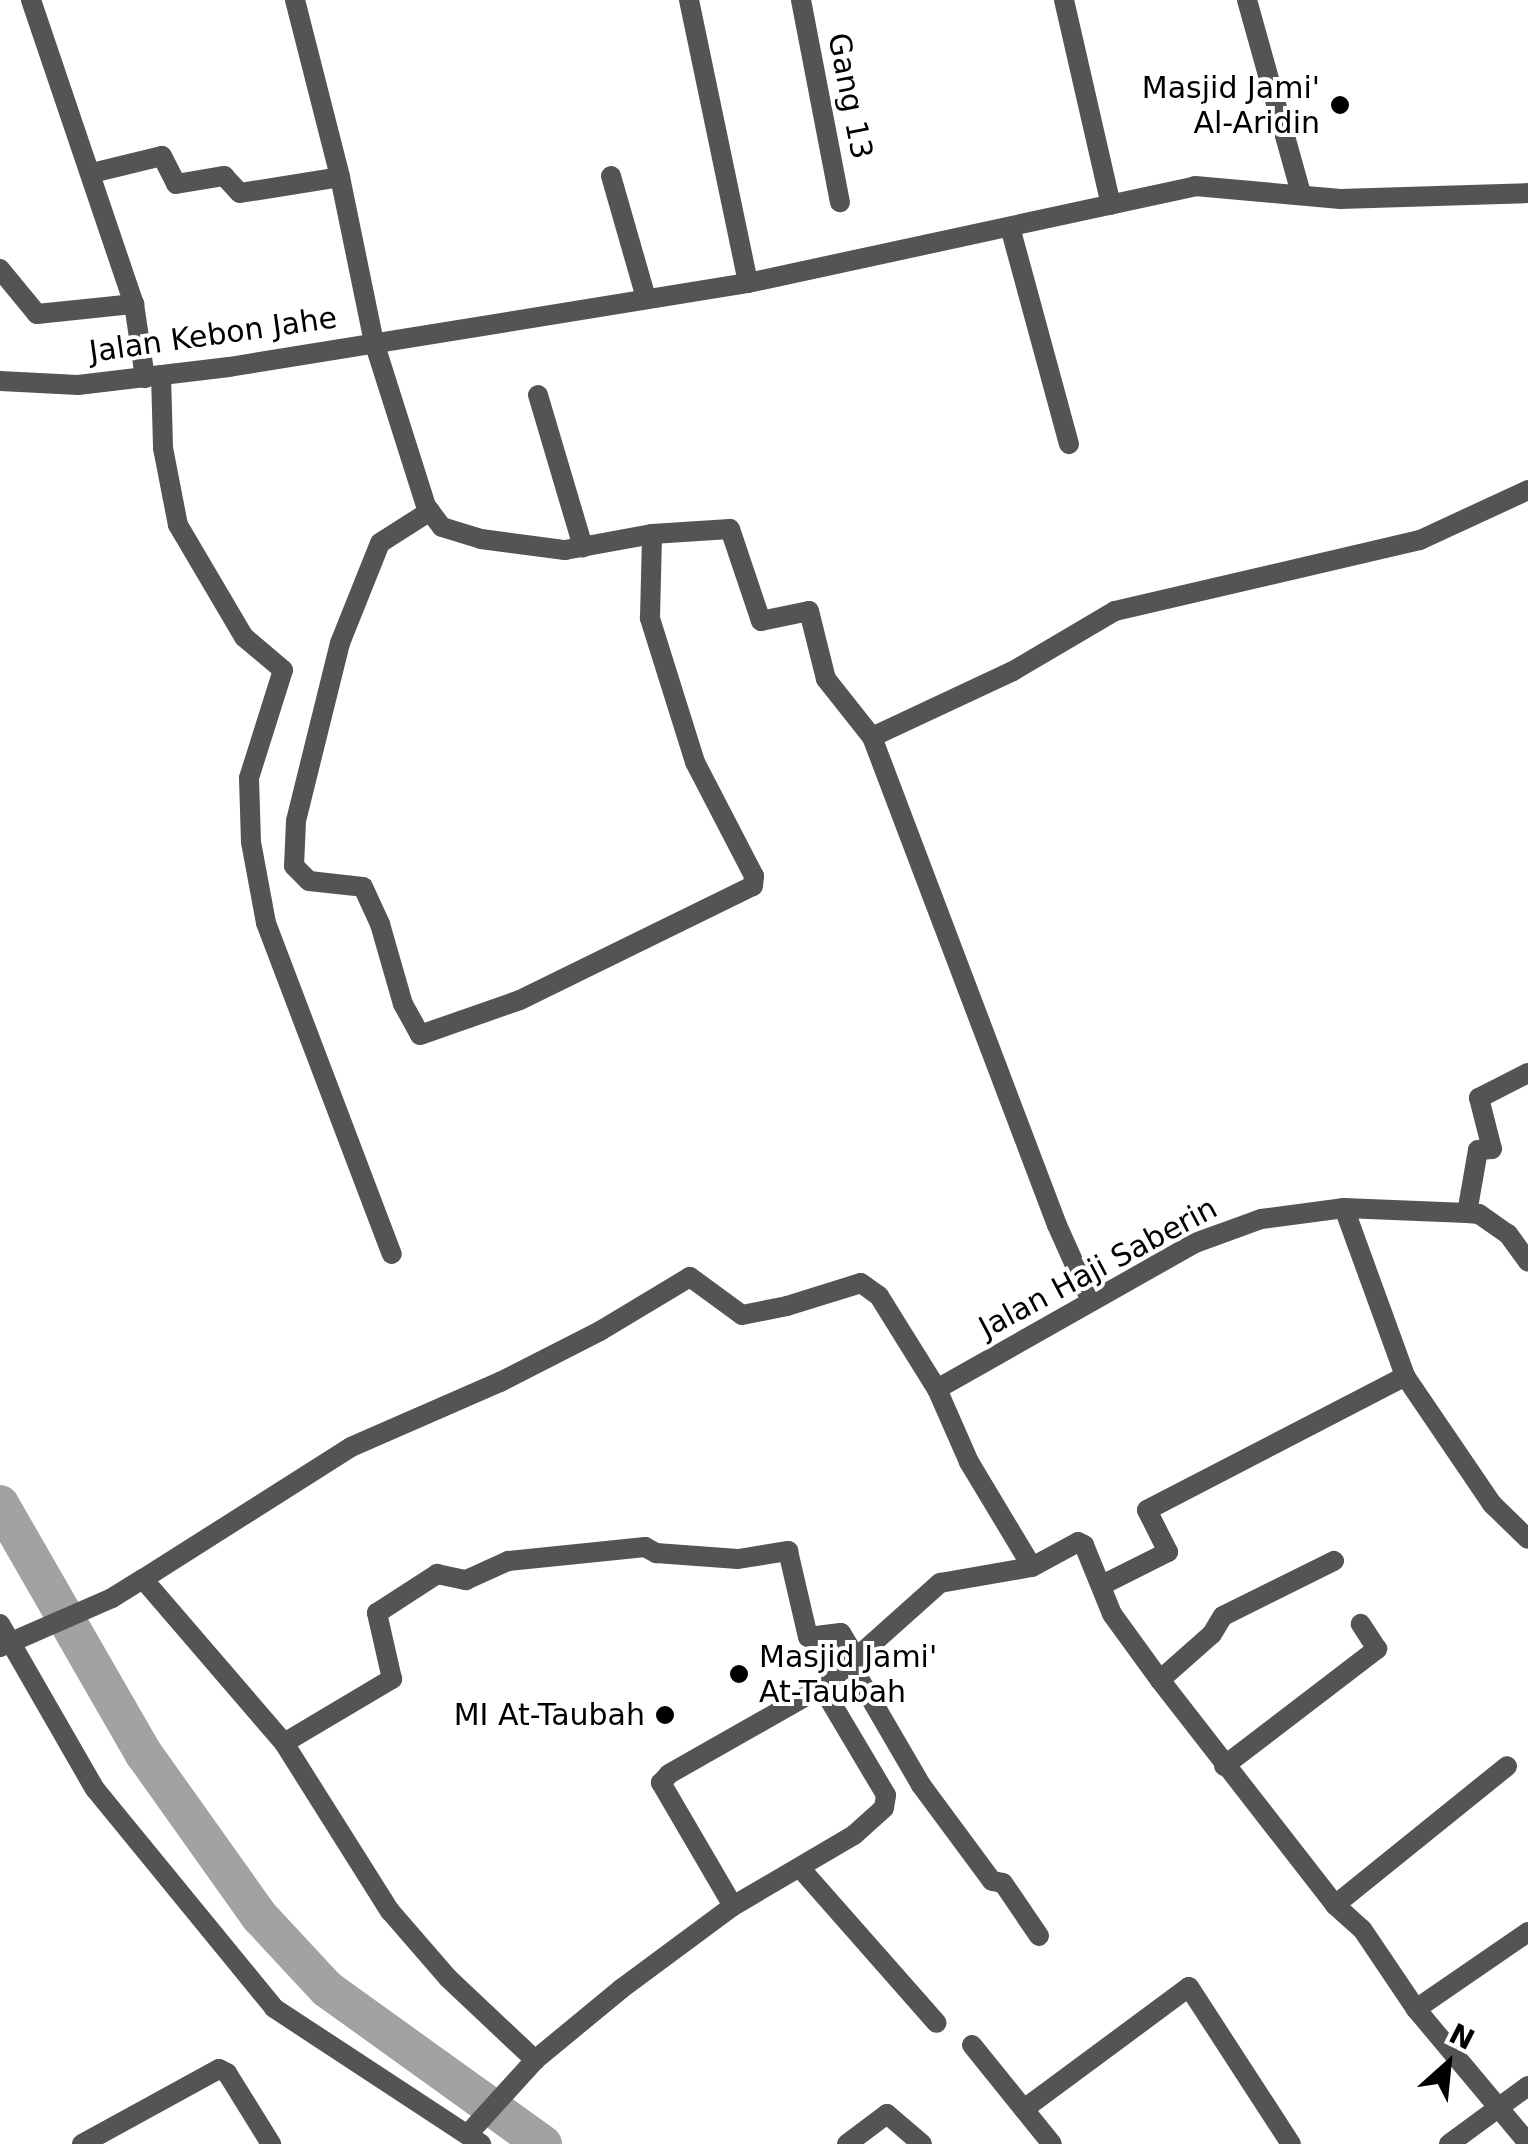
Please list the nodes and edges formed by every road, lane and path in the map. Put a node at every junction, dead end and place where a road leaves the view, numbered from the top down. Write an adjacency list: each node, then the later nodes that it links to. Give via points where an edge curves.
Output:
1 (31, 0): 7 (street)
2 (294, 0): 9 (street)
3 (689, 0): 16 (street)
4 (801, 0): 12 (street, Gang 13)
5 (1064, 0): 13 (street)
6 (1247, 0): 10 (street)
7 (92, 174): 9 (street, via 162,156 176,184 224,176 240,193); 18 (street)
8 (610, 176): 17 (street)
9 (340, 177): 19 (street)
10 (1301, 193): 11 (street, Jalan Kebon Jahe); 13 (street, Jalan Kebon Jahe, via 1195,186)
11 (1528, 193)
12 (840, 202)
13 (1111, 205): 14 (street, Jalan Kebon Jahe)
14 (1010, 227): 16 (street, Jalan Kebon Jahe); 23 (street)
15 (0, 269): 18 (street, via 37,314)
16 (748, 282): 17 (street, Jalan Kebon Jahe)
17 (646, 298): 19 (street, Jalan Kebon Jahe)
18 (134, 304): 20 (street)
19 (374, 342): 20 (street, Jalan Kebon Jahe); 25 (street)
20 (153, 377): 21 (street, Jalan Kebon Jahe, via 78,385); 32 (street, via 178,525 244,636 283,670 249,778 251,842 266,923)
21 (0, 380)
22 (538, 395): 27 (street)
23 (1069, 444)
24 (1528, 490): 28 (street, via 1420,540 1114,611 1013,671)
25 (430, 510): 26 (street, via 380,543 340,643 296,821 294,866 308,880 363,887 420,1034 520,1000 753,886 754,876 695,762 650,618); 27 (street, via 442,527 481,539)
26 (652, 534): 27 (street); 28 (street, via 730,529 761,621 810,611 826,679)
27 (583, 547)
28 (872, 737): 34 (street)
29 (1528, 1073): 31 (street, via 1478,1098 1492,1149 1478,1150)
30 (1344, 1208): 31 (street, Jalan Haji Saberin); 34 (street, Jalan Haji Saberin, via 1262,1219 1195,1244); 35 (street)
31 (1467, 1213): 33 (street, via 1508,1234)
32 (392, 1254)
33 (1528, 1262)
34 (1091, 1300): 36 (street, Jalan Haji Saberin)
35 (1405, 1376): 37 (street, via 1492,1504); 41 (street, via 1147,1510 1168,1552)
36 (937, 1389): 39 (street, via 970,1462); 40 (street, via 880,1296 861,1283 742,1315 690,1277 533,1365 351,1448)
37 (1528, 1538)
38 (1334, 1561): 45 (street, via 1223,1616)
39 (1032, 1567): 41 (street, via 1078,1542); 44 (street, via 940,1584)
40 (144, 1579): 43 (street, via 39,1632); 47 (street)
41 (1102, 1585): 45 (street, via 1112,1614)
42 (1360, 1624): 48 (street, via 1377,1649)
43 (3, 1637): 62 (street, via 95,1789 274,2008)
44 (853, 1660): 46 (street); 47 (street, via 841,1633 808,1637 788,1550 724,1558 645,1547 508,1561 466,1580 438,1574 377,1613 392,1679); 54 (street, via 921,1786)
45 (1160, 1680): 48 (street)
46 (822, 1687): 50 (street, via 886,1794 884,1808 854,1835); 52 (street, via 661,1783)
47 (284, 1743): 58 (street, via 390,1911)
48 (1224, 1766): 51 (street)
49 (1507, 1766): 51 (street)
50 (801, 1870): 52 (street); 56 (street)
51 (1335, 1905): 55 (street, via 1362,1929)
52 (733, 1906): 58 (street)
53 (1528, 1932): 55 (street)
54 (1038, 1936)
55 (1416, 2009): 60 (street)
56 (937, 2023)
57 (972, 2045): 61 (street)
58 (531, 2064): 62 (street, via 486,2111)
59 (1528, 2086): 60 (street)
60 (1499, 2107): 63 (street); 70 (street)
61 (1024, 2109): 68 (street); 69 (street, via 1189,1987)
62 (474, 2139)
63 (1528, 2143)
64 (82, 2144): 65 (street, via 219,2068)
65 (271, 2144)
66 (847, 2144): 67 (street, via 887,2114)
67 (922, 2144)
68 (1052, 2144)
69 (1291, 2144)
70 (1449, 2144)

